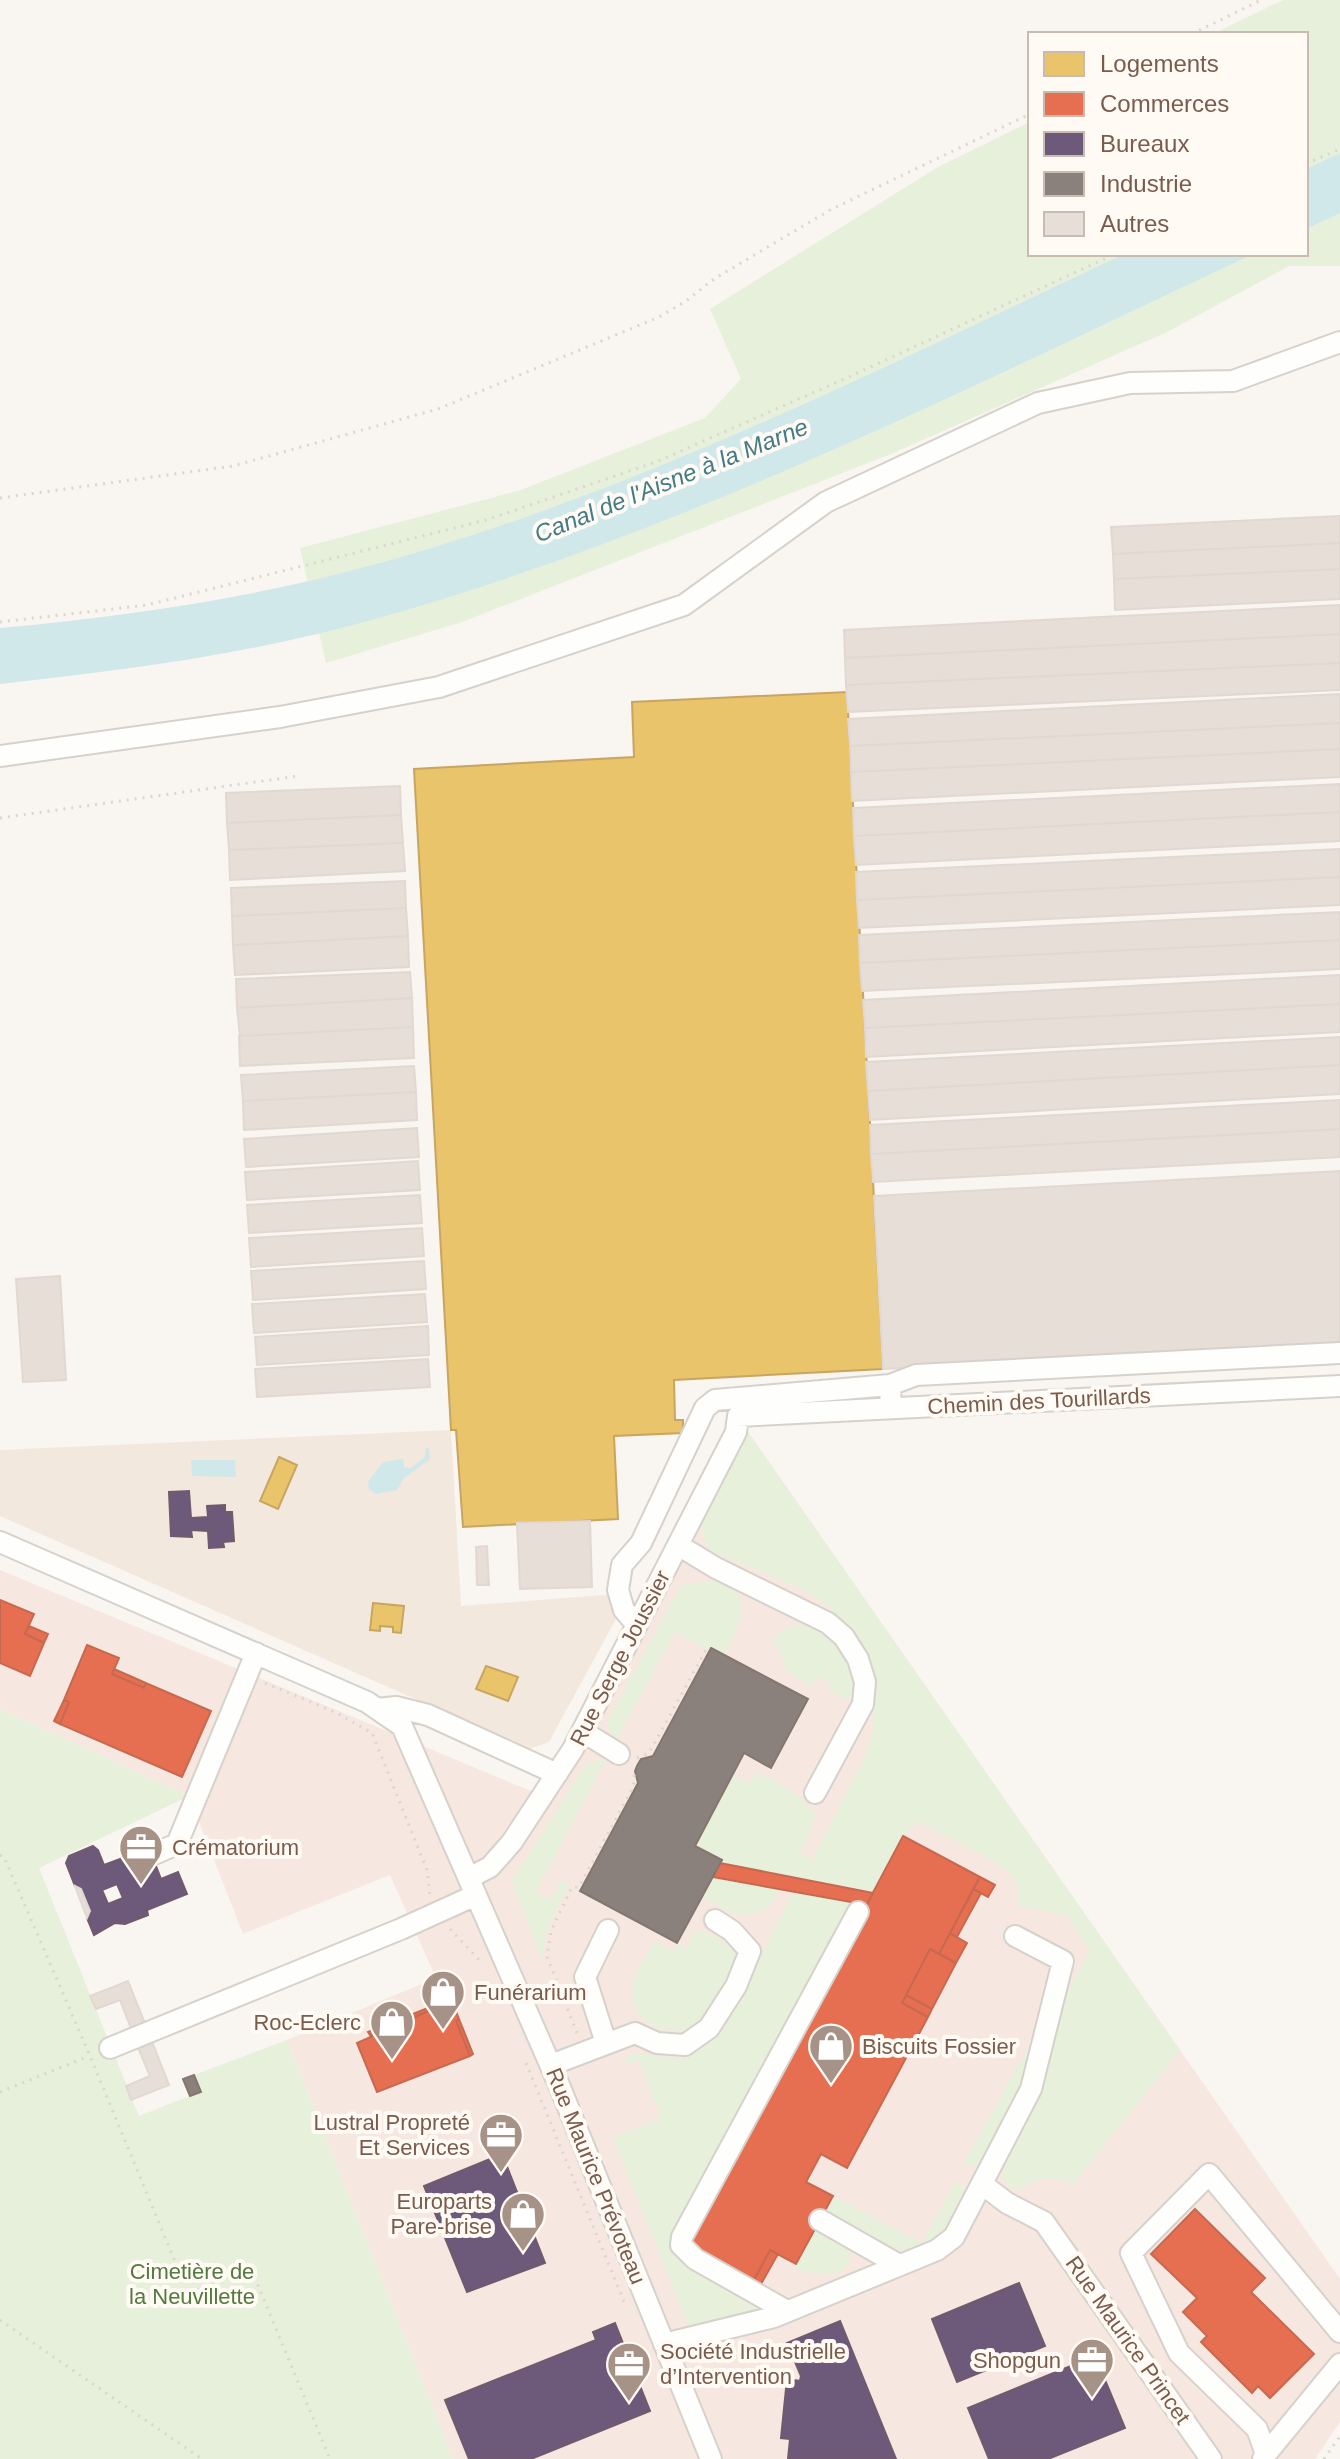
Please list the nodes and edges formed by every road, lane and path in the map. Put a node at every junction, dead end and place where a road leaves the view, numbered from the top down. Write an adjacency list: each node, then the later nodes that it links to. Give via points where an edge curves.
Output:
1 (1261, 0): 2 (path)
2 (1196, 32)
3 (1028, 115): 8 (path, via 830,210 659,317 438,409 233,466)
4 (1340, 149): 5 (path)
5 (1308, 163)
6 (1111, 256): 9 (path, via 656,462 486,520 147,605)
7 (1340, 342): 10 (street, via 1233,381 1130,383 1038,403 826,502 684,605 439,687 280,717)
8 (0, 498)
9 (0, 622)
10 (0, 756)
11 (298, 776): 12 (path)
12 (0, 818)
13 (1340, 1353): 14 (street, via 916,1375)
14 (890, 1385): 16 (street); 20 (street, via 715,1400 705,1408 641,1543 622,1565 618,1590 624,1610)
15 (1340, 1386): 16 (street, Chemin des Tourillards)
16 (891, 1408): 17 (street, Chemin des Tourillards)
17 (738, 1416): 19 (street, Rue Serge Joussier, via 736,1432)
18 (0, 1542): 22 (street)
19 (678, 1545): 20 (street, Rue Serge Joussier); 28 (street, via 828,1623 858,1659 865,1682 863,1704)
20 (637, 1625): 25 (street, Rue Serge Joussier)
21 (707, 1648): 40 (path, via 649,1753 631,1761 631,1791 551,1931 547,1957)
22 (256, 1653): 23 (street); 24 (street)
23 (247, 1675): 29 (street, via 177,1844); 33 (path, via 372,1733 427,1870)
24 (377, 1709): 27 (street, via 396,1707 428,1715); 31 (street, Rue Maurice Prévoteau, via 402,1726)
25 (582, 1731): 26 (street); 27 (street, Rue Serge Joussier)
26 (619, 1754)
27 (557, 1774): 31 (street, Rue Serge Joussier, via 512,1842)
28 (815, 1793)
29 (154, 1854)
30 (0, 1855): 41 (path)
31 (472, 1886): 33 (street); 43 (street, Rue Maurice Prévoteau)
32 (858, 1912): 49 (street, via 682,2237 681,2245 695,2259)
33 (436, 1913): 37 (path); 39 (street)
34 (715, 1920): 38 (street, via 750,1951 736,1986 709,2028 685,2045 657,2043 635,2033)
35 (608, 1930): 38 (street, via 585,1977)
36 (1015, 1936): 45 (street, via 1063,1961 1031,2089)
37 (488, 1969)
38 (606, 2043): 40 (street)
39 (110, 2048): 41 (path)
40 (584, 2051): 43 (street)
41 (90, 2056): 44 (path); 57 (path, via 188,2293 252,2271)
42 (524, 2058): 48 (path)
43 (551, 2065): 52 (street, Rue Maurice Prévoteau)
44 (0, 2092)
45 (982, 2184): 47 (street, via 954,2237); 59 (street, Rue Maurice Princet, via 1044,2222)
46 (820, 2220): 47 (street)
47 (899, 2265): 49 (street)
48 (627, 2309)
49 (787, 2311): 52 (street)
50 (0, 2320): 56 (path)
51 (1340, 2332): 55 (street, via 1209,2174 1131,2253 1179,2353 1257,2429)
52 (664, 2344): 58 (street, Rue Maurice Prévoteau)
53 (1340, 2364): 55 (street)
54 (1340, 2436): 60 (path)
55 (1265, 2456)
56 (202, 2459)
57 (330, 2459)
58 (711, 2459)
59 (1211, 2459)
60 (1324, 2459)

